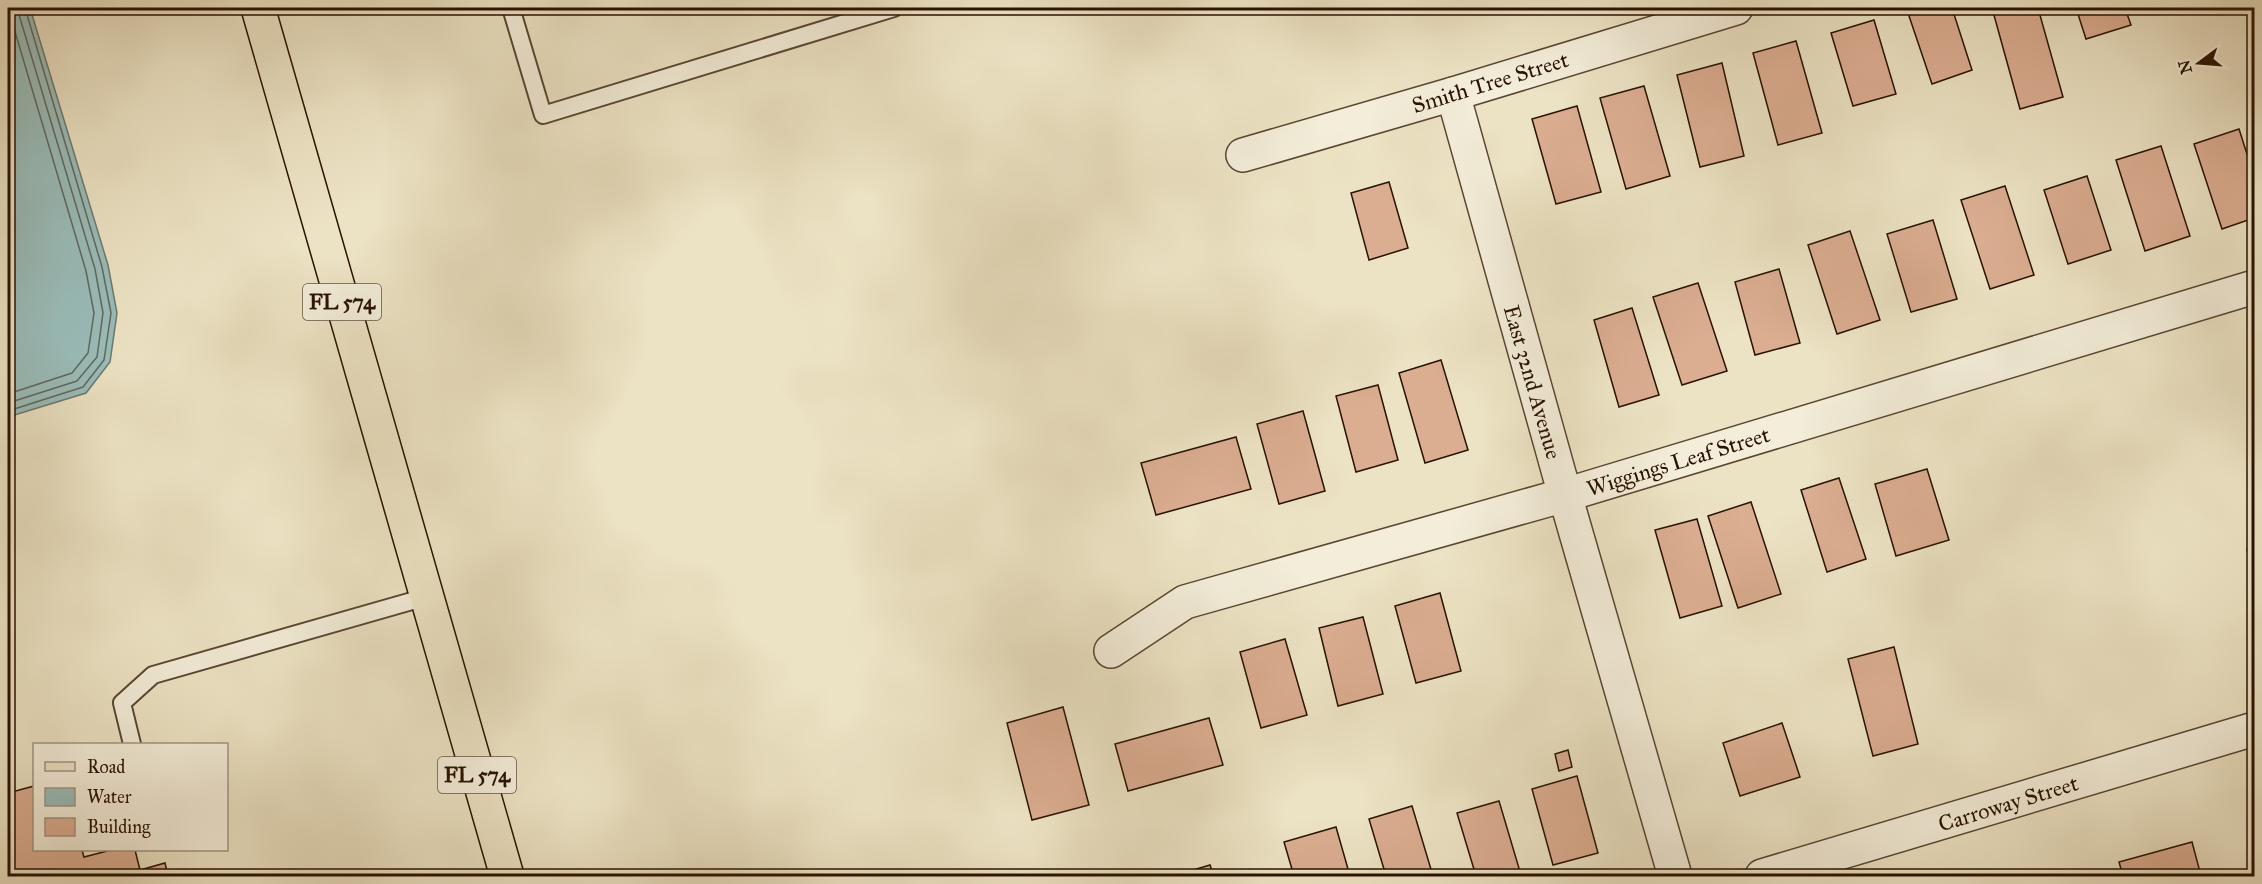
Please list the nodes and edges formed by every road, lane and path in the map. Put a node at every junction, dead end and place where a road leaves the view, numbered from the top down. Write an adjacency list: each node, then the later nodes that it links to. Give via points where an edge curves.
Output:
1 (258, 8): 9 (main road, FL 574)
2 (511, 8): 3 (lane, via 543,115)
3 (894, 8)
4 (1736, 8): 5 (street, Smith Tree Street)
5 (1453, 94): 6 (street, Smith Tree Street); 8 (street, East 32nd Avenue)
6 (1243, 155)
7 (2254, 287): 8 (street, Wiggings Leaf Street)
8 (1564, 495): 10 (street, Wiggings Leaf Street, via 1185,602); 14 (street, East 32nd Avenue)
9 (426, 597): 12 (lane, via 153,675 122,702); 13 (main road, FL 574)
10 (1111, 651)
11 (2254, 729): 15 (street, Carroway Street)
12 (132, 743)
13 (507, 876)
14 (1675, 876)
15 (1762, 876)

